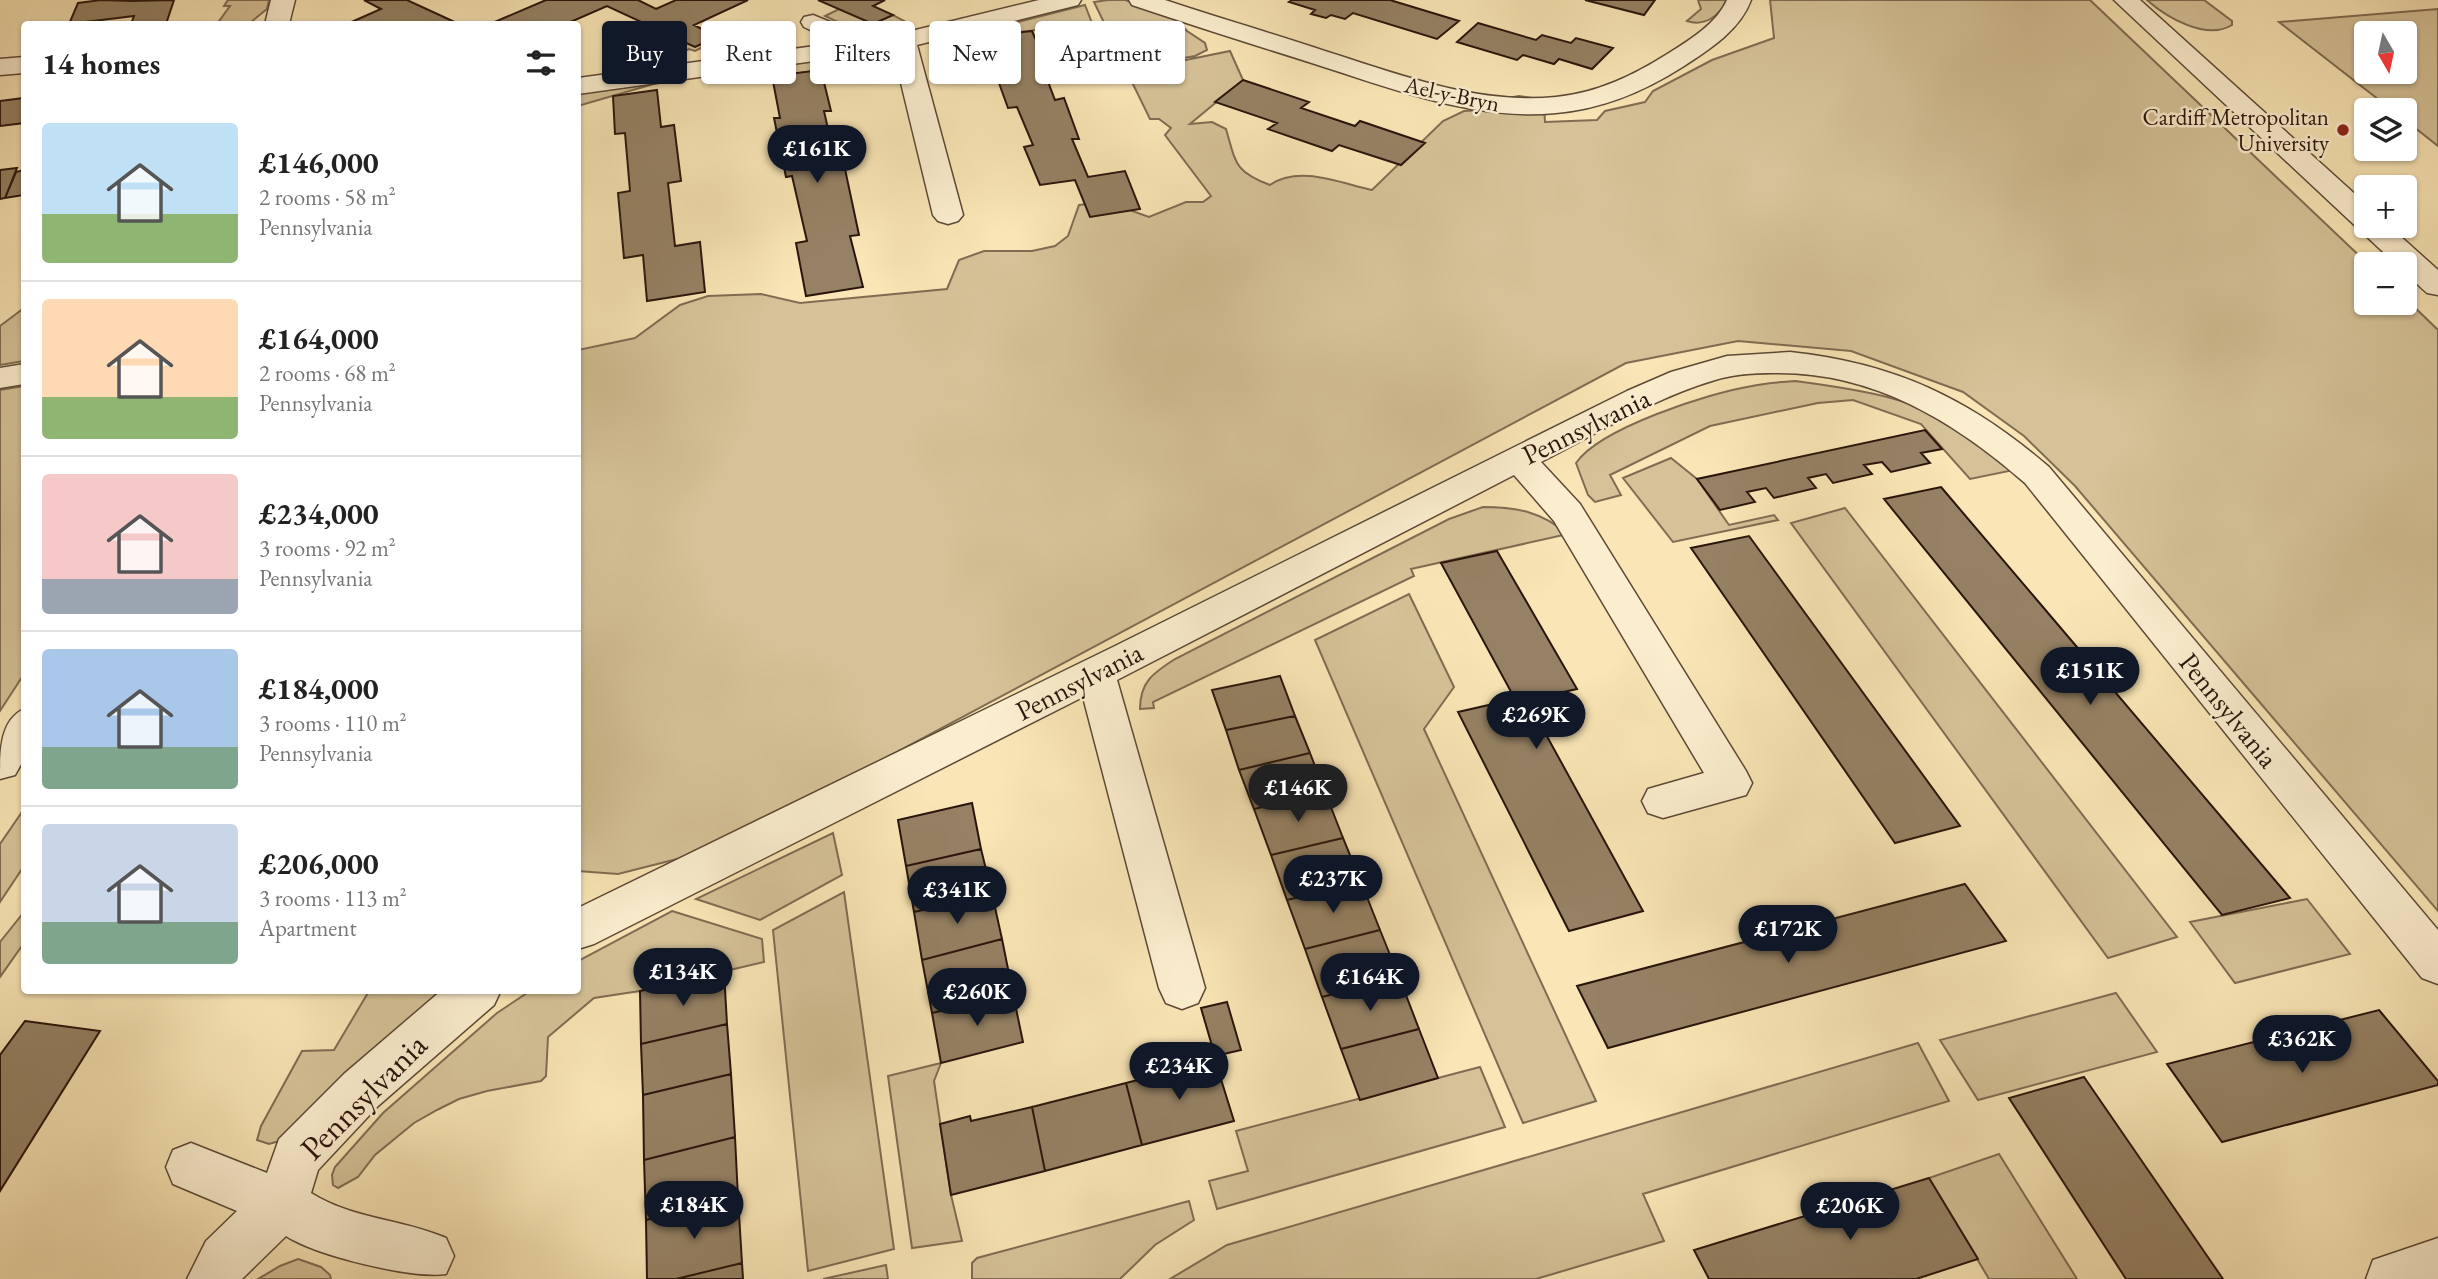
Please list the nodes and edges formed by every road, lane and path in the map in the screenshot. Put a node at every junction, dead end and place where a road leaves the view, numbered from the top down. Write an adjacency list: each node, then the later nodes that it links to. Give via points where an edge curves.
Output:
1 (284, 0): 7 (street)
2 (1069, 0): 8 (street)
3 (1141, 0): 4 (street, Ael-y-Bryn, via 1422,90 1482,104 1525,107 1596,98 1642,83 1730,18)
4 (1739, 0)
5 (2126, 0): 15 (street)
6 (918, 13): 9 (street)
7 (278, 21)
8 (987, 21)
9 (929, 23)
10 (810, 54): 14 (street)
11 (21, 65): 12 (street)
12 (0, 67)
13 (914, 84): 16 (street)
14 (581, 86)
15 (2354, 209)
16 (948, 215)
17 (2385, 238): 18 (street)
18 (2438, 286)
19 (21, 375): 20 (street)
20 (0, 379)
21 (1517, 459): 22 (street, Pennsylvania); 25 (street, via 1567,513 1731,783); 27 (street, Pennsylvania, via 1654,392 1714,370 1749,363 1792,363 1872,376 1941,403 2011,450 2037,475)
22 (1096, 674): 26 (street, Pennsylvania); 28 (street)
23 (21, 730): 24 (street)
24 (0, 762)
25 (1663, 801)
26 (581, 929)
27 (2438, 964)
28 (1182, 988)
29 (473, 994): 31 (street, Pennsylvania, via 361,1090 298,1156)
30 (191, 1167): 31 (street)
31 (282, 1204): 32 (street, via 323,1230); 34 (street, Pennsylvania, via 224,1259)
32 (428, 1256)
33 (2438, 1264): 35 (street)
34 (213, 1279)
35 (2392, 1279)

